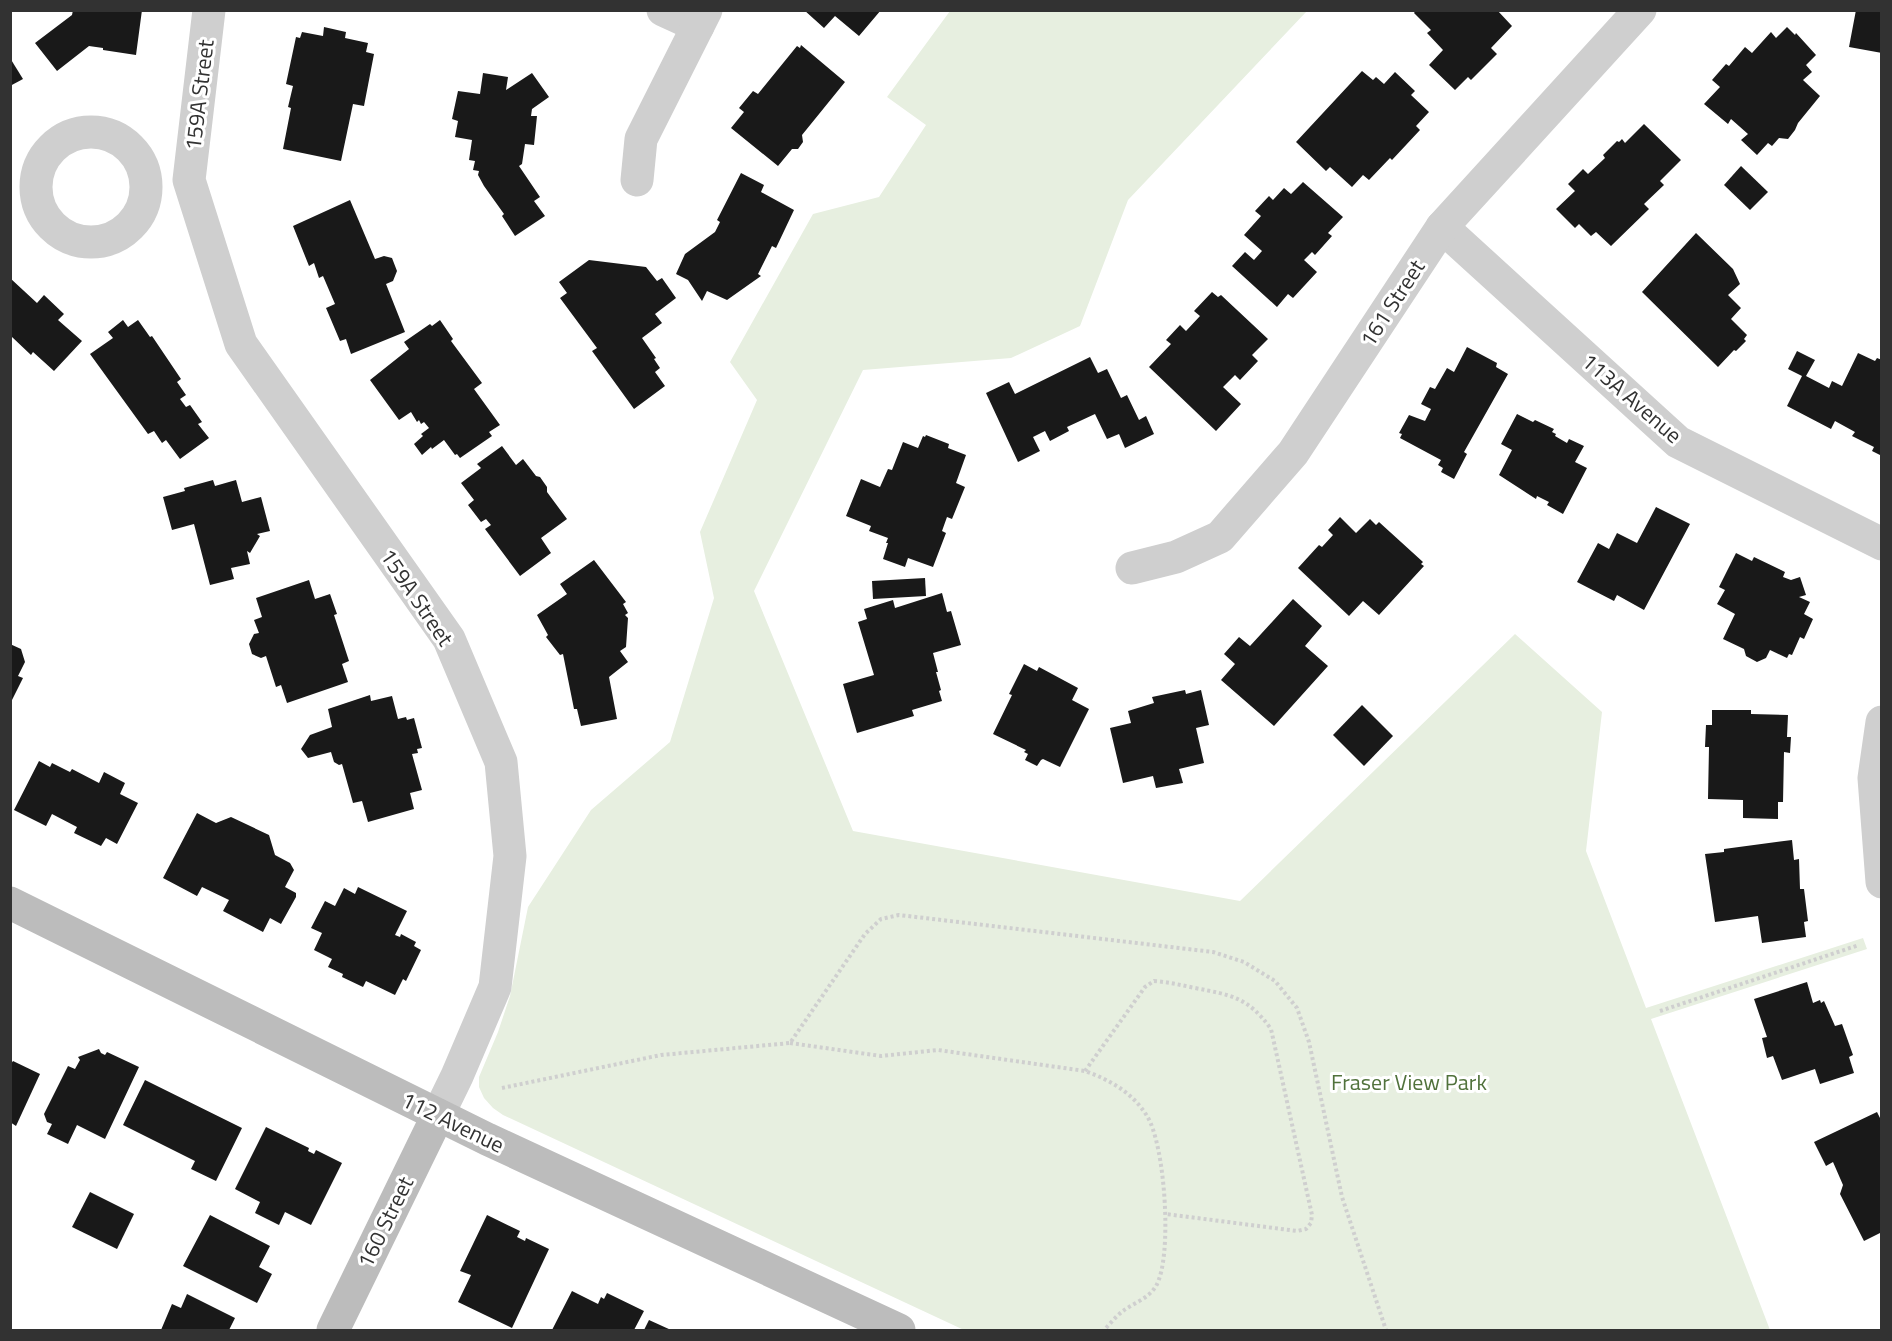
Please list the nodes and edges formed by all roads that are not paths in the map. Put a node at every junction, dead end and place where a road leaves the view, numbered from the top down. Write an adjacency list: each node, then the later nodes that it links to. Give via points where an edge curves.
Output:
1 (209, 10): 6 (street, 159A Street)
2 (663, 10): 4 (street)
3 (1640, 10): 8 (street, 161 Street)
4 (702, 18): 7 (street, via 641,139)
5 (146, 176): 6 (street, 159A Street)
6 (189, 180): 14 (street, 159A Street, via 241,344 449,639 501,762 510,856 495,987)
7 (637, 180)
8 (1442, 227): 9 (street, 113A Avenue, via 1678,442); 10 (street, 161 Street, via 1293,453 1220,537 1176,557)
9 (1881, 544)
10 (1132, 568)
11 (1881, 722): 12 (street, via 1874,778)
12 (1881, 882)
13 (10, 903): 14 (street, 112 Avenue)
14 (438, 1115): 15 (street, 160 Street); 16 (street, 112 Avenue)
15 (333, 1330)
16 (899, 1330)

